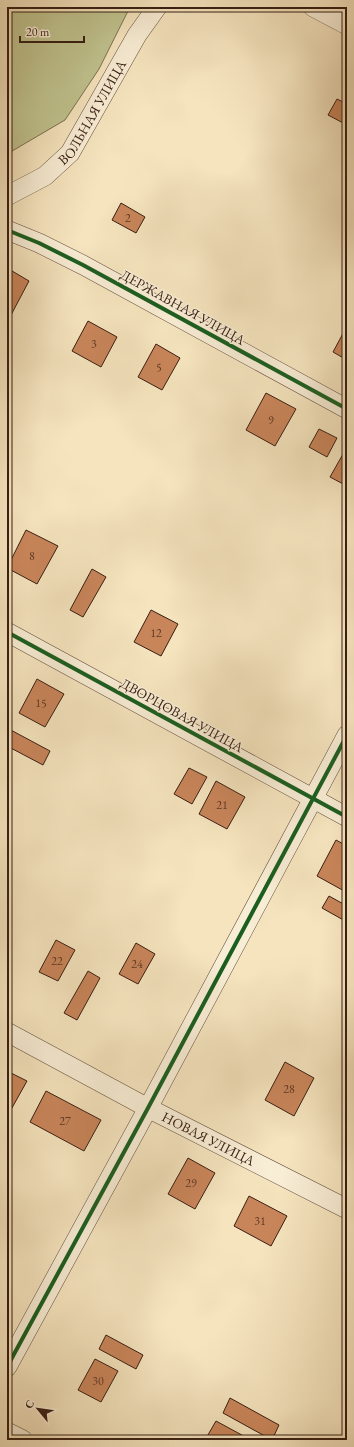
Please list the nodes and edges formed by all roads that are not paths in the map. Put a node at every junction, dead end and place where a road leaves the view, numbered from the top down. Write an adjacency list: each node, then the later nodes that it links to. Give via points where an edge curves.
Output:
1 (157, 7): 4 (street, ВОЛЬНАЯ УЛИЦА, via 137,35 70,153 45,176)
2 (313, 7): 3 (street)
3 (347, 25)
4 (7, 196)
5 (7, 230): 6 (street, ДЕРЖАВНАЯ УЛИЦА, via 83,265)
6 (347, 409)
7 (7, 632): 9 (street, ДВОРЦОВАЯ УЛИЦА)
8 (347, 735): 9 (street)
9 (313, 799): 10 (street, ДВОРЦОВАЯ УЛИЦА); 12 (street)
10 (347, 817)
11 (7, 1032): 12 (street, НОВАЯ УЛИЦА)
12 (148, 1108): 13 (street, НОВАЯ УЛИЦА); 14 (street)
13 (347, 1209)
14 (7, 1368)
15 (7, 1432): 16 (street)
16 (23, 1440)

